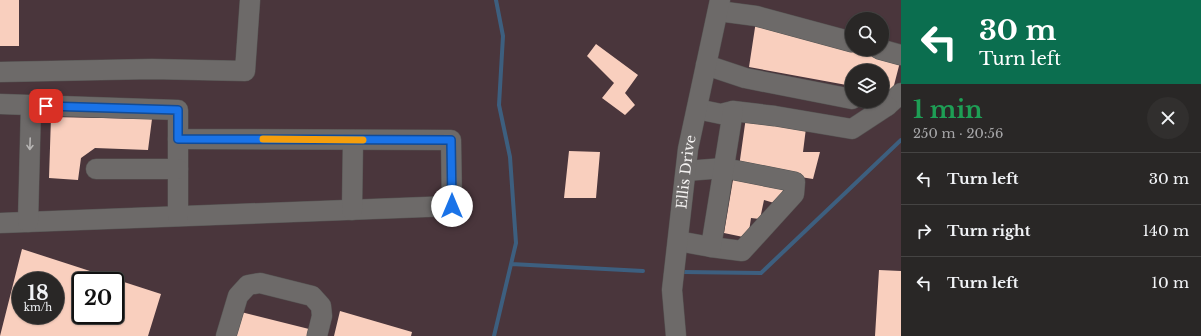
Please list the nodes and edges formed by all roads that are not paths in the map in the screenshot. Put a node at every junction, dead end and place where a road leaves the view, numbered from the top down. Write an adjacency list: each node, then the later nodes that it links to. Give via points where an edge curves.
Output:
1 (250, 0): 7 (street, via 244,70)
2 (722, 4): 3 (street); 6 (street, Ellis Drive)
3 (845, 40)
4 (889, 52): 5 (street)
5 (901, 55)
6 (706, 65): 8 (street, via 744,78); 12 (street, Ellis Drive)
7 (0, 72)
8 (845, 98)
9 (894, 99): 13 (street, via 852,129)
10 (0, 104): 11 (street)
11 (31, 105): 14 (street, via 178,110); 22 (street, one-way to 22)
12 (697, 109): 13 (street, via 720,114); 19 (street, Ellis Drive)
13 (733, 111): 16 (street)
14 (178, 139): 15 (street); 18 (street)
15 (353, 140): 20 (street); 20 (street, via 451,140 452,206)
16 (724, 168): 19 (street); 25 (street); 25 (street, via 794,182 794,194 742,251)
17 (96, 169): 18 (street)
18 (178, 169): 21 (street)
19 (686, 171): 24 (street, Ellis Drive)
20 (352, 210): 21 (street)
21 (178, 216): 22 (street)
22 (28, 222): 23 (street)
23 (0, 223)
24 (678, 241): 25 (street); 28 (street, Ellis Drive, via 672,290)
25 (711, 247)
26 (226, 336): 27 (street, via 238,296 248,285 260,283 312,296 321,306 322,316)
27 (317, 336)
28 (676, 336)

